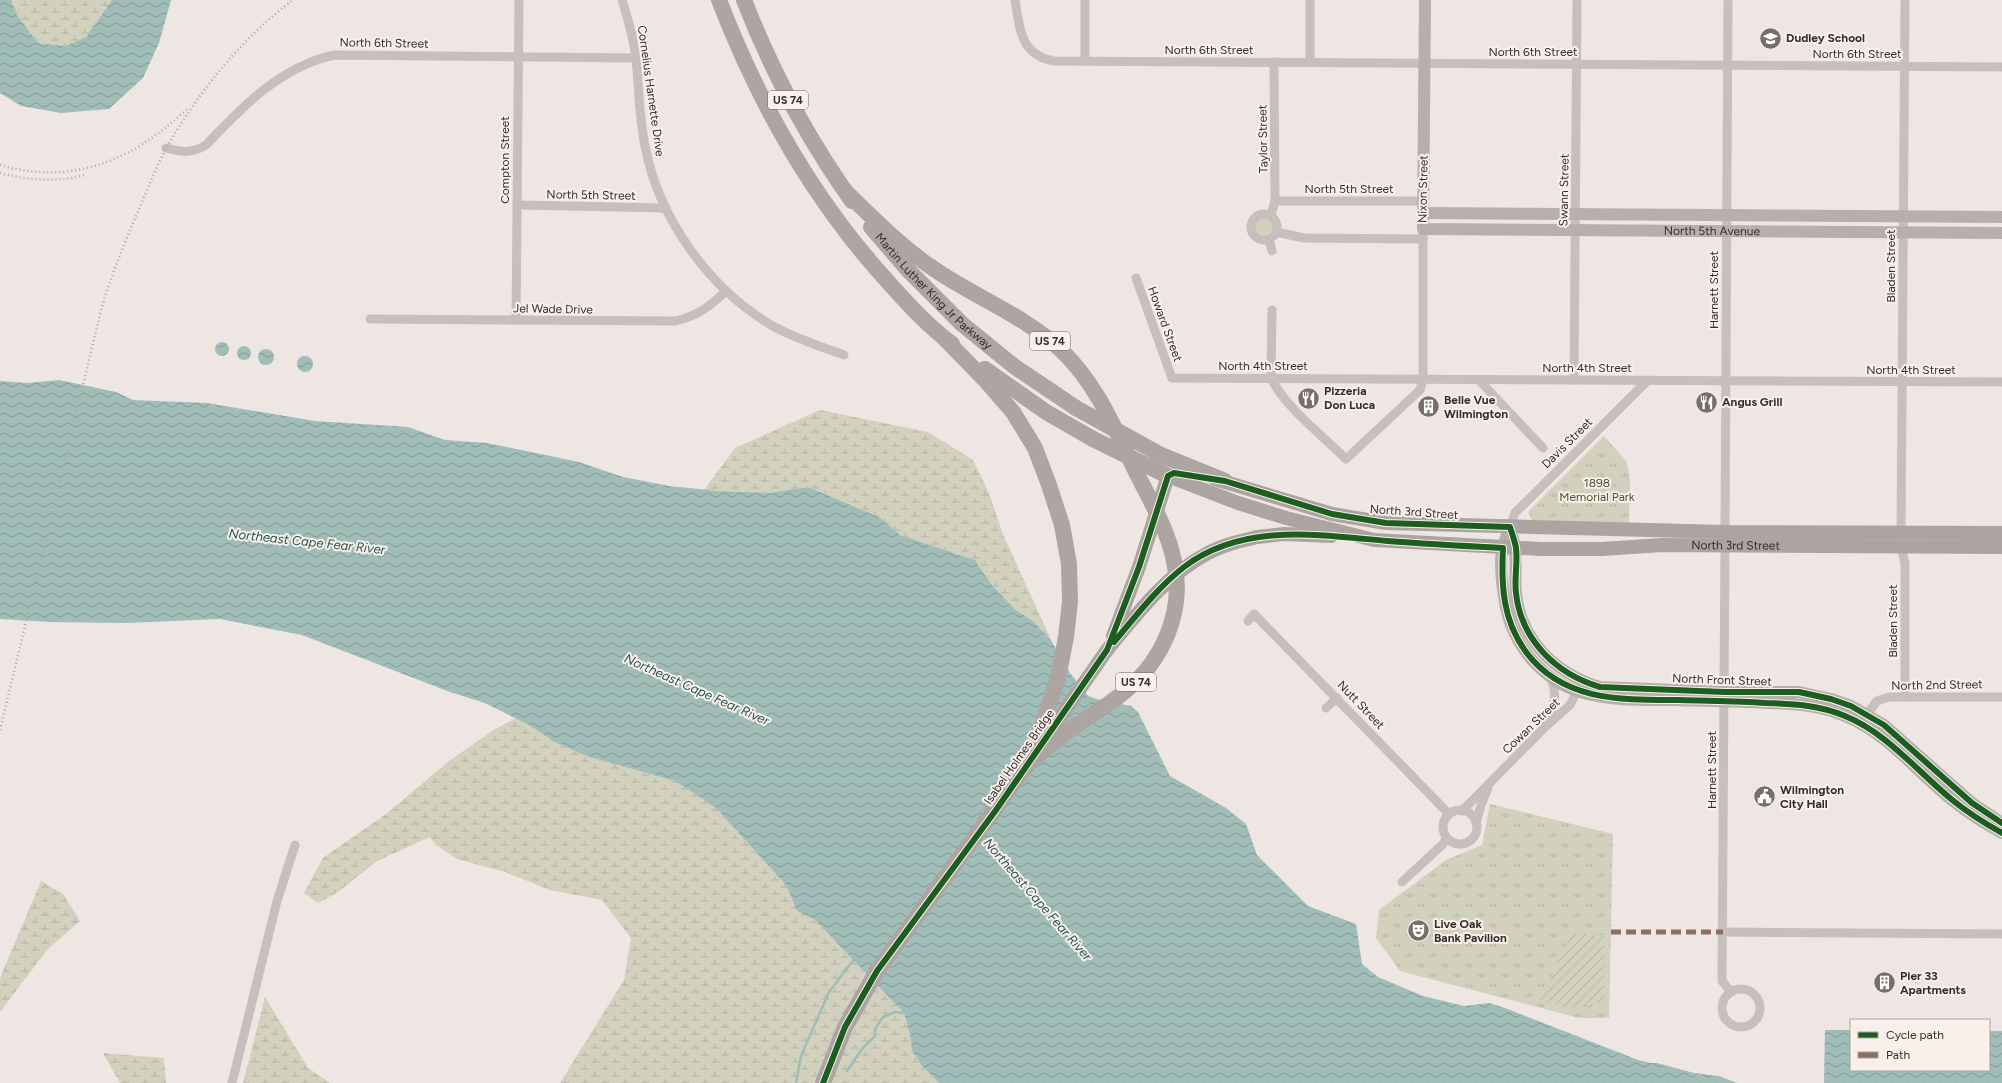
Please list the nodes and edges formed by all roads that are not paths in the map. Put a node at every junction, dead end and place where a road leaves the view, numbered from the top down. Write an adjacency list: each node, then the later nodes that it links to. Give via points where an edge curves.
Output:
1 (519, 0): 12 (street, Compton Street)
2 (622, 0): 13 (street, Cornelius Harnette Drive)
3 (719, 0): 46 (highway, Martin Luther King Jr Parkway / US 74, via 739,52 762,100 818,193 870,262 918,316)
4 (744, 0): 23 (highway, Martin Luther King Jr Parkway / US 74, via 778,81 818,152)
5 (1014, 0): 14 (street, North 6th Street, via 1020,30 1027,46 1037,56 1047,60)
6 (1085, 0): 14 (street)
7 (1310, 0): 16 (street)
8 (1425, 0): 17 (street, Nixon Street)
9 (1577, 0): 18 (street, Swann Street)
10 (1728, 0): 19 (street, Harnett Street)
11 (1905, 0): 20 (street, Bladen Street)
12 (518, 58): 13 (street, North 6th Street); 22 (street, North 6th Street, via 354,54 321,58 294,69 264,88 206,145 187,152); 25 (street, Compton Street)
13 (636, 58): 27 (street, Cornelius Harnette Drive, via 645,148)
14 (1085, 62): 15 (street, North 6th Street)
15 (1274, 62): 16 (street, North 6th Street); 24 (street, Taylor Street)
16 (1310, 62): 17 (street, North 6th Street)
17 (1425, 63): 18 (street, North 6th Street); 26 (street, Nixon Street)
18 (1576, 64): 19 (street, North 6th Street); 28 (street, Swann Street)
19 (1728, 65): 20 (street, North 6th Street); 30 (street, Harnett Street)
20 (1905, 66): 21 (street, North 6th Street); 31 (street, Bladen Street)
21 (2002, 67)
22 (166, 148)
23 (846, 192): 59 (highway, Martin Luther King Jr Parkway, bridge, via 876,234 908,270 962,324 1015,366 1076,408 1161,454); 78 (highway, US 74, via 937,272 1034,329 1074,364 1088,380 1108,414 1152,503 1174,560 1177,597 1172,622 1164,644 1152,664 1123,694 1066,732)
24 (1275, 202): 26 (street, North 5th Street); 29 (street, Taylor Street)
25 (517, 205): 27 (street, North 5th Street); 45 (street, Compton Street)
26 (1423, 207): 28 (street, North 5th Avenue); 38 (street, Nixon Street)
27 (666, 208): 42 (street, Cornelius Harnette Drive, via 681,236)
28 (1575, 214): 30 (street, North 5th Avenue); 33 (street, Swann Street)
29 (1271, 215): 35 (street, via 1277,222); 39 (street, via 1258,215 1251,226 1257,238)
30 (1727, 216): 31 (street, North 5th Avenue); 34 (street, Harnett Street)
31 (1903, 216): 32 (street, North 5th Avenue); 36 (street, Bladen Street)
32 (2002, 217)
33 (1575, 230): 34 (street, North 5th Avenue); 38 (street, North 5th Avenue); 52 (street, Swann Street)
34 (1726, 231): 36 (street, North 5th Avenue); 54 (street, Harnett Street)
35 (1276, 232): 38 (street, via 1304,238); 39 (street)
36 (1903, 233): 37 (street, North 5th Avenue); 55 (street, Bladen Street)
37 (2002, 233)
38 (1423, 234): 50 (street, Nixon Street)
39 (1269, 239): 40 (street)
40 (1272, 251)
41 (1136, 278): 48 (street, Howard Street)
42 (726, 291): 45 (street, Jel Wade Drive, via 698,314 676,321); 47 (street, Cornelius Harnette Drive, via 789,334)
43 (1272, 310): 49 (street)
44 (370, 319): 45 (street, Jel Wade Drive)
45 (516, 320)
46 (944, 338): 58 (highway, Martin Luther King Jr Parkway, bridge, via 1046,412 1093,439); 78 (highway, US 74, via 1008,406 1035,448 1062,525 1069,564 1070,601 1066,637 1058,678)
47 (844, 355)
48 (1172, 378): 49 (street, North 4th Street)
49 (1271, 378): 50 (street, North 4th Street); 50 (street, via 1284,398 1346,459 1420,390)
50 (1423, 379): 51 (street, North 4th Street)
51 (1478, 379): 52 (street, North 4th Street); 57 (street)
52 (1574, 380): 53 (street, North 4th Street)
53 (1648, 380): 54 (street, North 4th Street); 60 (street, Davis Street, via 1515,513)
54 (1726, 381): 55 (street, North 4th Street); 62 (street, Harnett Street)
55 (1903, 382): 56 (street, North 4th Street); 63 (street, Bladen Street)
56 (2002, 382)
57 (1543, 448)
58 (1168, 476): 59 (main road, bridge, via 1178,473); 64 (main road, North 3rd Street, via 1238,503); 68 (main road, Isabel Holmes Bridge, bridge, via 1140,567)
59 (1225, 481): 60 (main road, North 3rd Street, via 1332,514 1386,523)
60 (1510, 527): 62 (main road, North 3rd Street); 66 (street, North Front Street)
61 (2002, 533): 63 (main road, North 3rd Street)
62 (1725, 538): 63 (main road, North 3rd Street); 66 (main road, North 3rd Street, via 1602,549); 71 (street, Harnett Street)
63 (1901, 539): 65 (main road, North 3rd Street); 72 (street, Bladen Street, via 1905,563)
64 (1374, 540): 66 (main road, North 3rd Street); 68 (main road, bridge, via 1284,534 1257,536 1209,552 1185,566 1152,598)
65 (2002, 547)
66 (1509, 548): 69 (street, North Front Street, via 1502,572 1505,603 1511,625 1530,658); 70 (street, North Front Street, via 1516,595 1525,627 1534,642)
67 (1251, 617): 74 (street, Nutt Street)
68 (1107, 650): 78 (main road, Isabel Holmes Bridge / US 74)
69 (1551, 678): 70 (street, North Front Street); 77 (street, via 1555,690 1552,715)
70 (1579, 686): 71 (street, North Front Street, via 1616,699); 77 (street, Cowan Street, via 1570,705)
71 (1724, 696): 76 (street, North Front Street, via 1808,704 1845,716); 88 (street, Harnett Street)
72 (1905, 697): 73 (street, North 2nd Street); 76 (street, North 2nd Street, via 1889,697 1877,701)
73 (2002, 697)
74 (1337, 698): 75 (street); 81 (street, Nutt Street)
75 (1326, 708)
76 (1864, 719): 83 (street, North Front Street, via 1902,740 1972,803); 84 (street, North Front Street, via 1951,800 1975,818)
77 (1543, 729): 79 (street, Cowan Street)
78 (1030, 761): 92 (highway, Isabel Holmes Bridge / US 74, via 877,972 845,1027)
79 (1490, 783): 80 (street, Cowan Street); 82 (street, Cowan Street)
80 (1462, 811): 81 (street); 82 (street, via 1468,813)
81 (1449, 814): 85 (street, via 1443,827)
82 (1476, 823): 85 (street, via 1475,834 1467,842 1456,844)
83 (2002, 823)
84 (2002, 833)
85 (1446, 838): 87 (street)
86 (295, 845): 91 (street, via 277,901)
87 (1402, 882)
88 (1723, 932): 89 (street); 90 (street, Harnett Street, via 1722,981)
89 (2002, 934)
90 (1731, 992): 90 (street, via 1722,1005 1726,1020 1740,1027 1752,1024 1760,1013 1755,995 1744,989)
91 (232, 1083)
92 (824, 1083)

